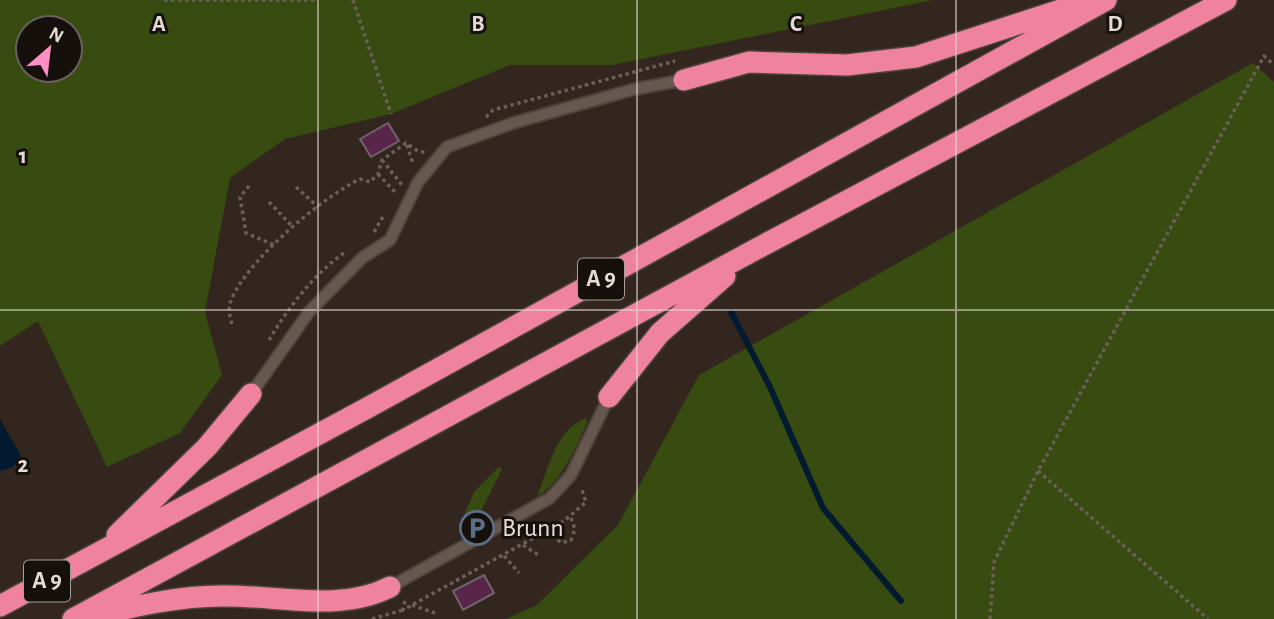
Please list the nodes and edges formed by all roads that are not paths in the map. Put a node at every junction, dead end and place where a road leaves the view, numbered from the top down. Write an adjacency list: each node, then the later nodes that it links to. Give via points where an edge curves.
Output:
1 (1092, 0): 4 (highway, via 916,57 847,65 749,62)
2 (1106, 0): 8 (highway, A 9)
3 (1226, 0): 5 (highway, A 9)
4 (684, 80): 6 (lane, via 513,123 447,147 418,182 390,240 362,258 309,312)
5 (762, 246): 7 (highway, via 660,333); 11 (highway, A 9)
6 (251, 394): 8 (highway, via 206,447)
7 (609, 397): 9 (lane, via 575,468 550,498)
8 (94, 555): 10 (highway, A 9)
9 (390, 587): 12 (highway, via 346,601 219,596 161,602)
10 (0, 606)
11 (73, 619)
12 (82, 619)

